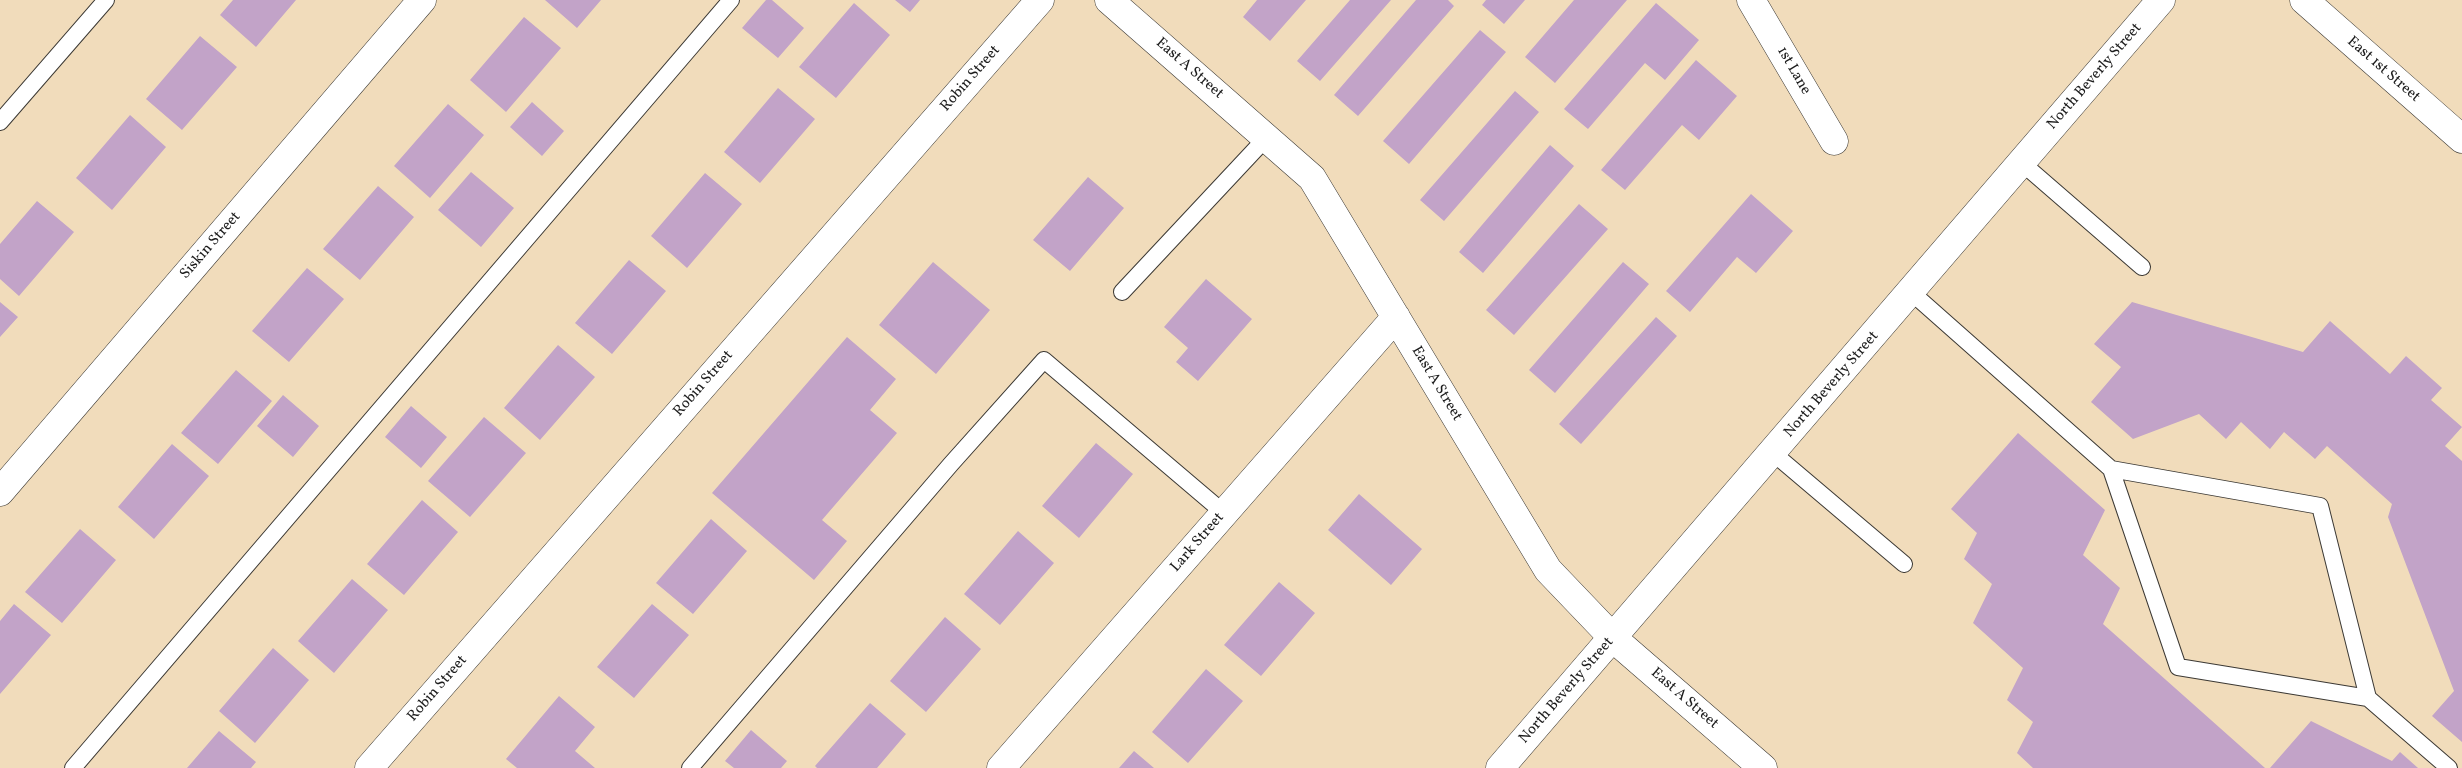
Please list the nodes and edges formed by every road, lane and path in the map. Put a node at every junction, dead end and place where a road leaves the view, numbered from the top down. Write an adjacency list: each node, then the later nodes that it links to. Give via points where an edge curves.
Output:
1 (106, 0): 9 (lane)
2 (422, 0): 20 (street, Siskin Street)
3 (731, 0): 25 (lane)
4 (1040, 0): 26 (street, Robin Street)
5 (1109, 0): 10 (street, East A Street)
6 (1752, 0): 12 (street, 1st Lane)
7 (2162, 0): 13 (street, North Beverly Street)
8 (2304, 0): 11 (street, East 1st Street)
9 (0, 122)
10 (1267, 137): 15 (lane); 17 (street, East A Street, via 1312,178)
11 (2462, 139)
12 (1834, 141)
13 (2022, 163): 14 (lane); 16 (street, North Beverly Street)
14 (2142, 267)
15 (1122, 292)
16 (1911, 292): 18 (street, North Beverly Street); 19 (lane)
17 (1396, 317): 21 (street, Lark Street); 23 (street, East A Street, via 1548,570)
18 (1773, 453): 22 (lane); 23 (street, North Beverly Street)
19 (2111, 469): 24 (lane, via 2178,667); 24 (lane, via 2320,506)
20 (0, 492)
21 (1224, 513): 27 (lane, via 1044,360); 28 (street, Lark Street)
22 (1904, 564)
23 (1614, 639): 29 (street, North Beverly Street); 30 (street, East A Street)
24 (2368, 698): 31 (lane)
25 (73, 768)
26 (369, 768)
27 (690, 768)
28 (1001, 768)
29 (1500, 768)
30 (1763, 768)
31 (2449, 768)

